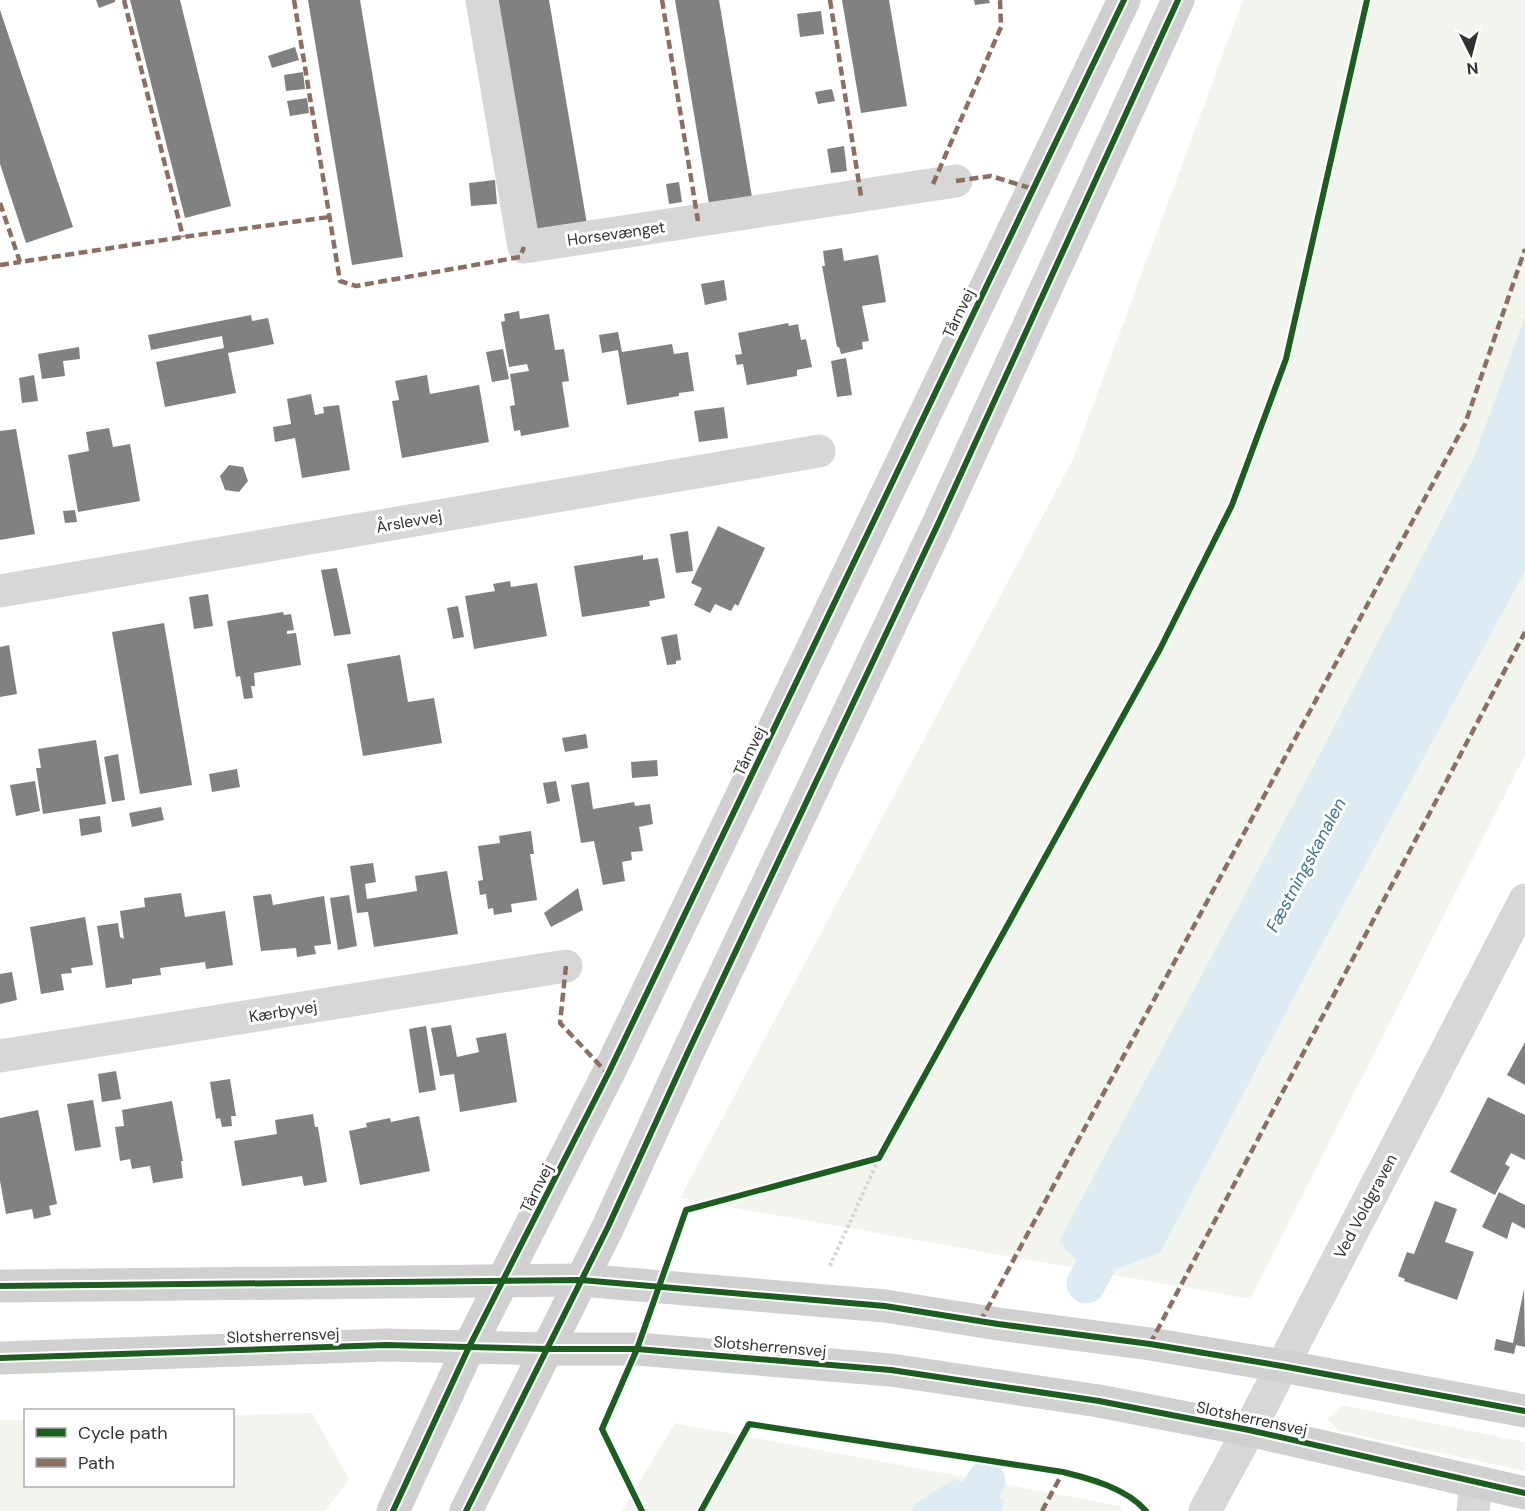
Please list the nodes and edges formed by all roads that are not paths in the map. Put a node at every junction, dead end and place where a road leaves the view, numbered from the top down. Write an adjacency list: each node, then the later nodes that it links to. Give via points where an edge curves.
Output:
1 (482, 0): 4 (street, Horsevænget, via 524,247)
2 (1124, 0): 11 (street, Tårnvej, via 608,1074)
3 (1178, 0): 10 (street, via 938,524)
4 (956, 181)
5 (819, 451): 6 (street, Årslevvej)
6 (0, 591)
7 (1525, 900): 16 (street, Ved Voldgraven)
8 (566, 966): 9 (street, Kærbyvej)
9 (0, 1056)
10 (581, 1280): 11 (street); 14 (street); 16 (street, via 885,1306)
11 (504, 1281): 12 (street); 13 (street, Tårnvej)
12 (0, 1286)
13 (469, 1347): 14 (street, Slotsherrensvej); 15 (street, Slotsherrensvej, via 386,1345); 21 (street, Tårnvej)
14 (546, 1349): 18 (street, Slotsherrensvej, via 637,1349 891,1370 1099,1401); 22 (street)
15 (0, 1358)
16 (1282, 1366): 17 (street); 18 (street, Ved Voldgraven)
17 (1525, 1411)
18 (1249, 1430): 20 (street, Slotsherrensvej); 23 (street, Ved Voldgraven)
19 (1525, 1493): 20 (street, Slotsherrensvej)
20 (1475, 1497)
21 (393, 1511)
22 (466, 1511)
23 (1205, 1511)

